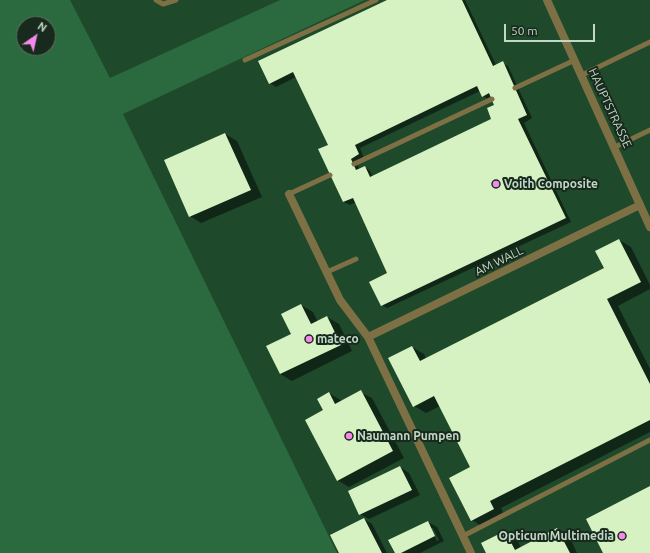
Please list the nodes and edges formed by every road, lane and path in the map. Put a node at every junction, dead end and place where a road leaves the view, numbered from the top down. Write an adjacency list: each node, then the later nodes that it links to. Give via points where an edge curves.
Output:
1 (156, 0): 2 (lane, via 163,4)
2 (176, 0)
3 (376, 0): 6 (lane)
4 (547, 0): 7 (street, HAUPTSTRASSE)
5 (650, 42): 8 (lane)
6 (245, 60)
7 (575, 60): 8 (street, HAUPTSTRASSE); 9 (lane)
8 (582, 75): 12 (street, HAUPTSTRASSE)
9 (515, 88)
10 (492, 99): 13 (lane)
11 (650, 130): 12 (lane)
12 (615, 147): 16 (street, HAUPTSTRASSE)
13 (354, 164)
14 (330, 175): 15 (lane)
15 (289, 194): 19 (street)
16 (640, 205): 17 (street, HAUPTSTRASSE); 20 (street, AM WALL)
17 (650, 227)
18 (356, 259): 19 (lane)
19 (327, 272): 20 (street, via 340,300)
20 (368, 337): 22 (street)
21 (650, 440): 22 (lane)
22 (463, 536): 23 (street)
23 (472, 553)

